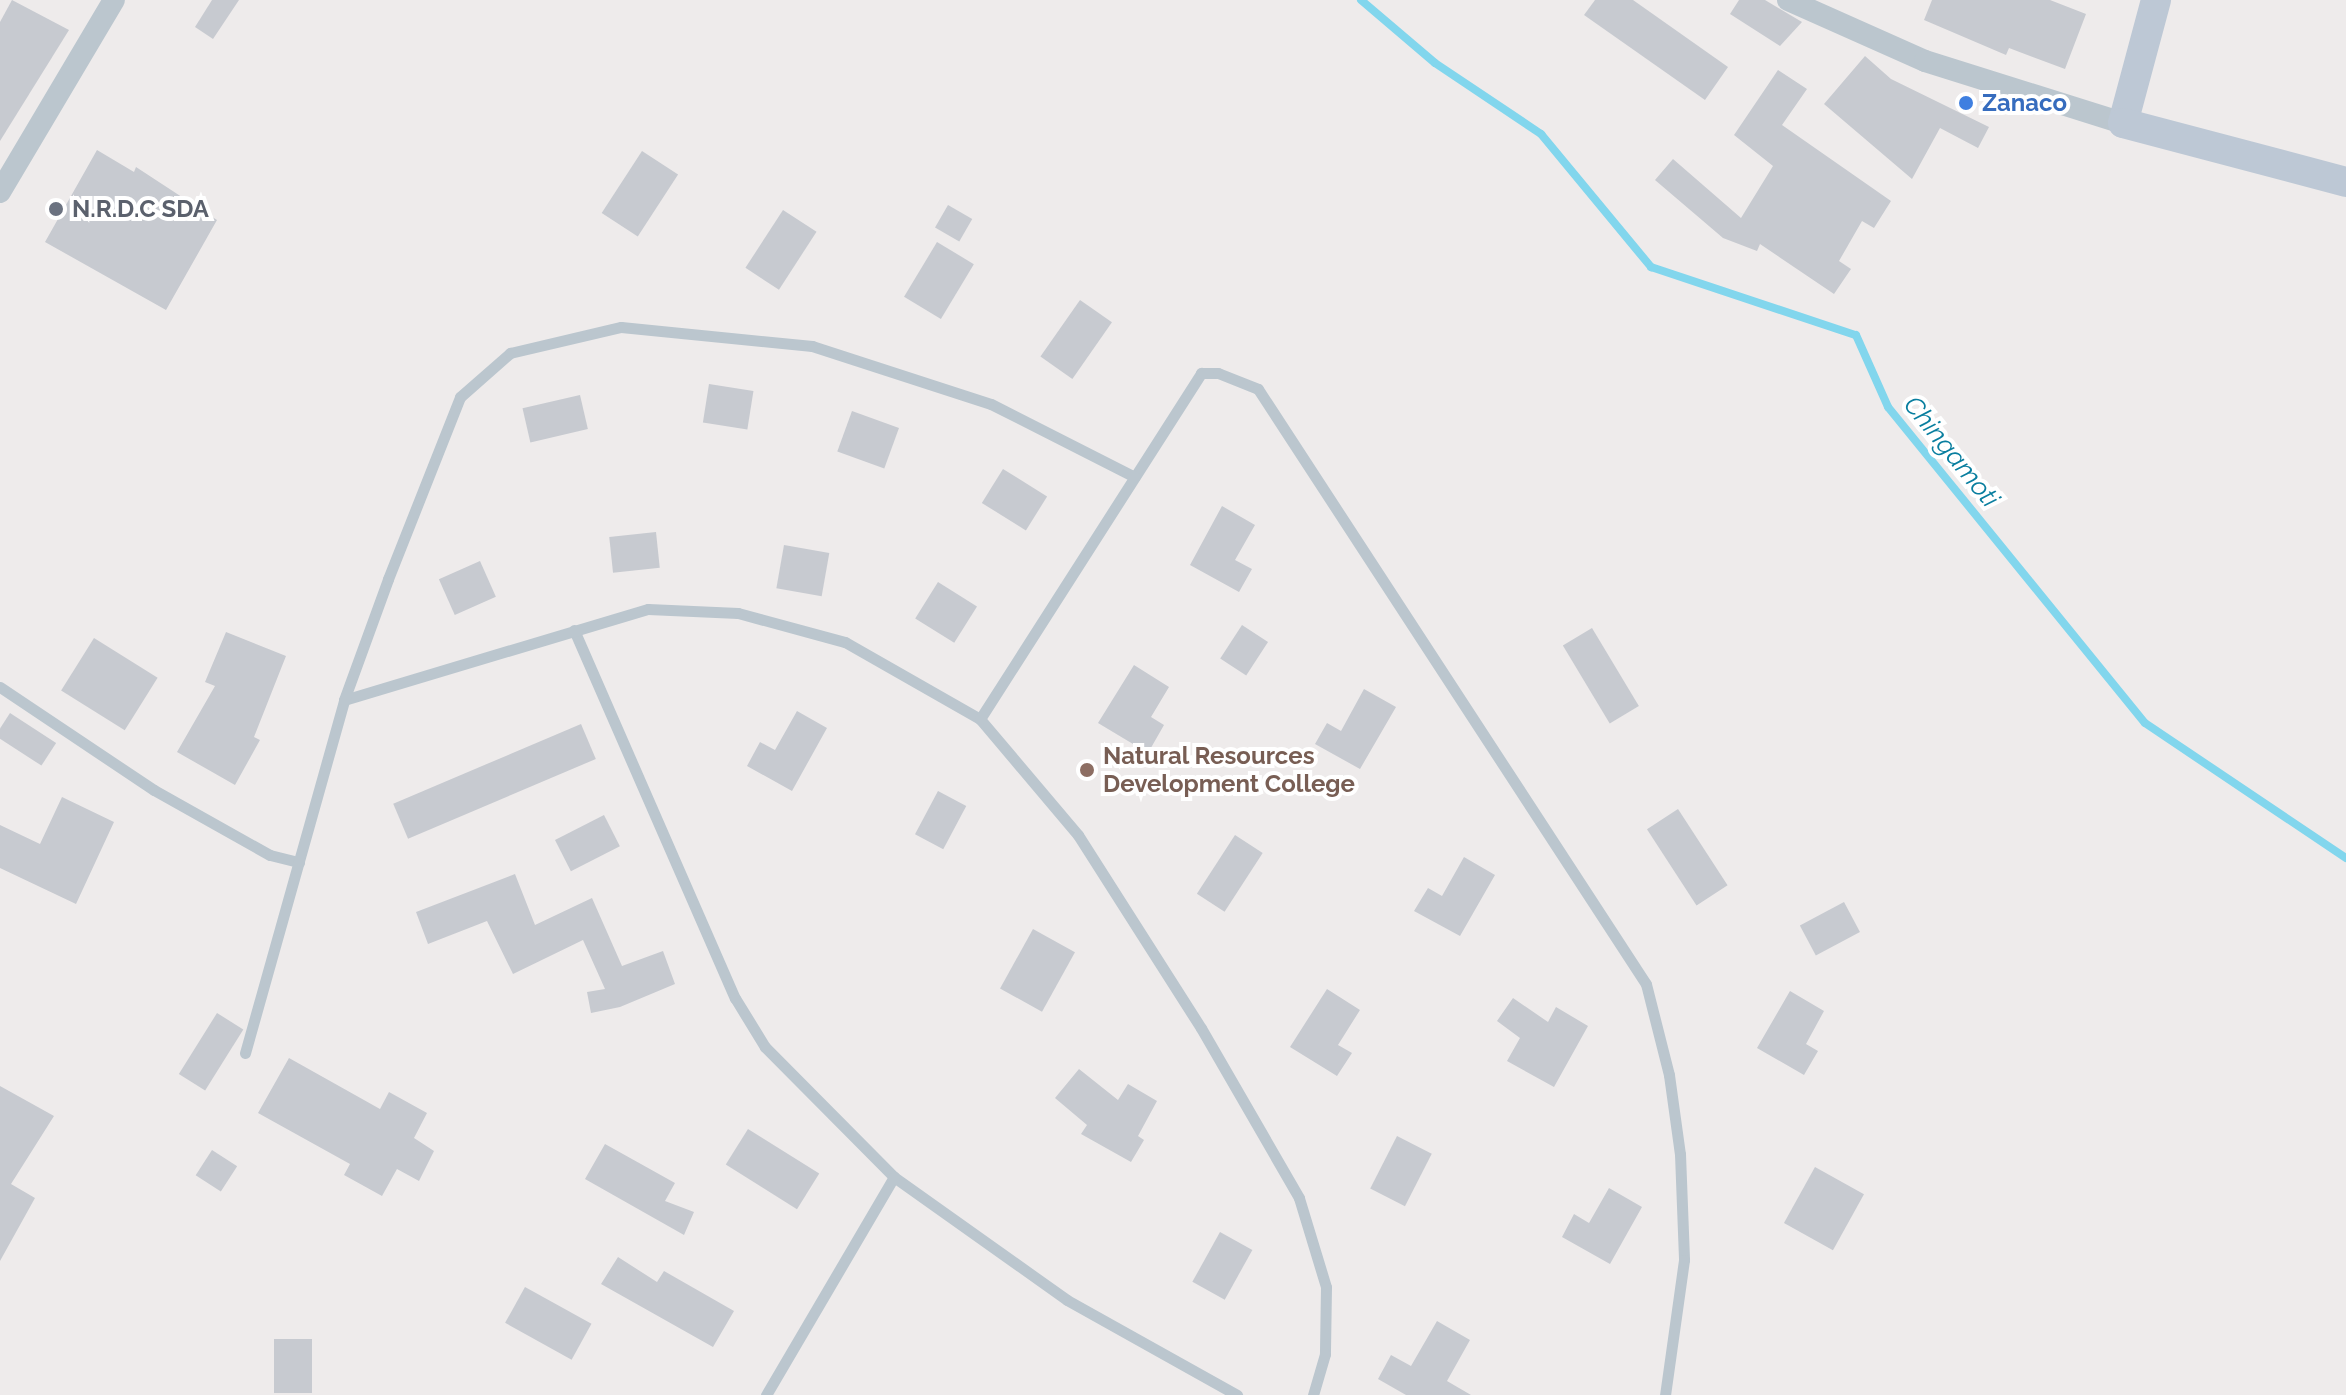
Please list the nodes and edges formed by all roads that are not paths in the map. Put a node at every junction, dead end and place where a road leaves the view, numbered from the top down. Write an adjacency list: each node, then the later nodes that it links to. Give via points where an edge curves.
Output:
1 (114, 0): 6 (street)
2 (1788, 0): 4 (street, via 1925,61)
3 (2156, 0): 4 (main road)
4 (2123, 123): 5 (main road)
5 (2346, 182)
6 (0, 192)
7 (1135, 477): 10 (lane, via 991,404 812,346 621,327 510,353 460,397); 11 (lane); 18 (lane, via 1201,373 1218,373 1258,389 1646,984 1669,1075 1680,1154 1684,1260)
8 (574, 630): 10 (lane); 11 (lane, via 648,609 738,613 845,642); 14 (lane, via 735,998 765,1047)
9 (0, 687): 12 (lane, via 154,790 270,855)
10 (344, 700): 12 (lane)
11 (980, 719): 17 (lane, via 1078,835 1201,1028 1299,1198 1326,1287 1325,1354)
12 (299, 862): 13 (lane)
13 (245, 1053)
14 (894, 1177): 15 (lane); 16 (lane, via 1067,1300)
15 (766, 1395)
16 (1237, 1395)
17 (1313, 1395)
18 (1665, 1395)

